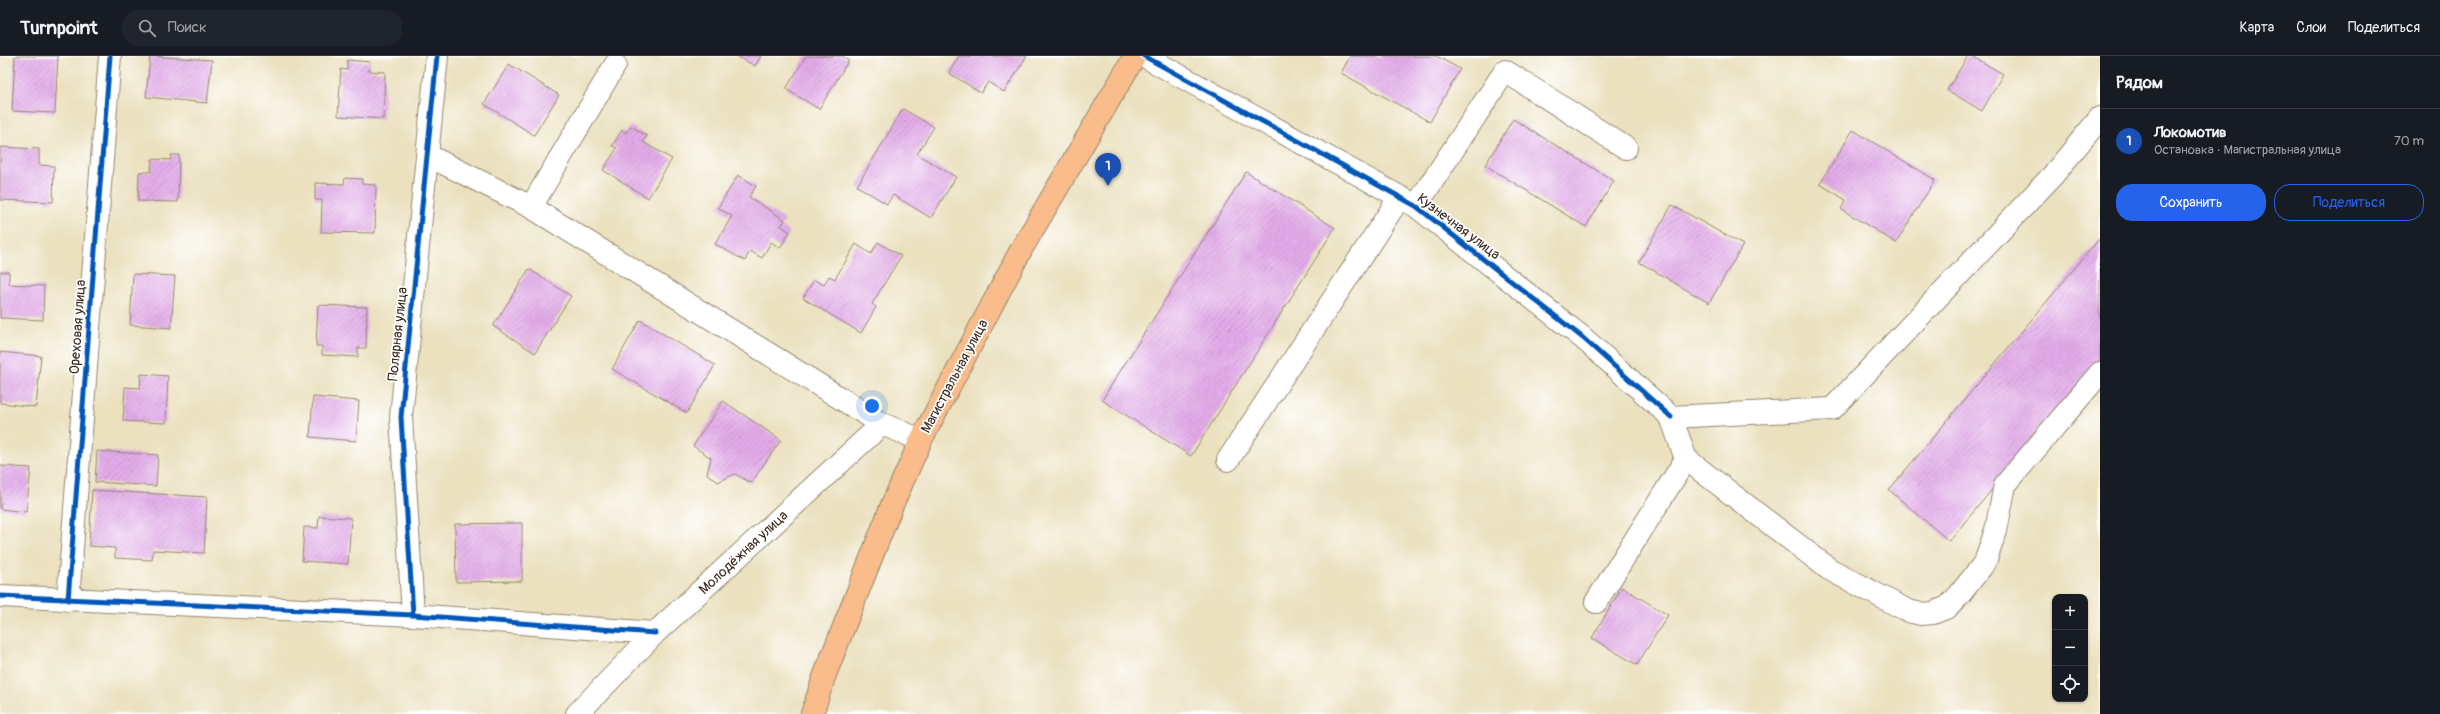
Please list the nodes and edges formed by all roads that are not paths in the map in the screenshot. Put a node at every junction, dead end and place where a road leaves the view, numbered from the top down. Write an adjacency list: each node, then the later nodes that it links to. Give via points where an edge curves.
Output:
1 (110, 56): 18 (street, Ореховая улица)
2 (437, 56): 8 (street, Полярная улица)
3 (1135, 56): 14 (main road, Магистральная улица, via 1022,248)
4 (1144, 56): 9 (street, Кузнечная улица)
5 (615, 65): 10 (street)
6 (2100, 118): 12 (street, via 2053,175 1832,409)
7 (1626, 148): 9 (street, via 1505,71)
8 (427, 155): 10 (street); 20 (street, Полярная улица, via 401,417)
9 (1408, 202): 12 (street, Кузнечная улица, via 1584,338); 16 (street)
10 (531, 207): 13 (street)
11 (2100, 373): 15 (street, via 2005,485 1996,530 1985,562 1948,606 1933,613 1908,611 1829,569)
12 (1671, 417): 15 (street)
13 (882, 424): 14 (street); 21 (street, Молодёжная улица)
14 (921, 440): 23 (main road, Магистральная улица, via 890,512)
15 (1686, 459): 19 (street)
16 (1228, 460)
17 (0, 596): 18 (street)
18 (68, 600): 20 (street)
19 (1596, 602)
20 (413, 615): 21 (street)
21 (655, 633): 22 (street, Молодёжная улица)
22 (577, 714)
23 (812, 714)

